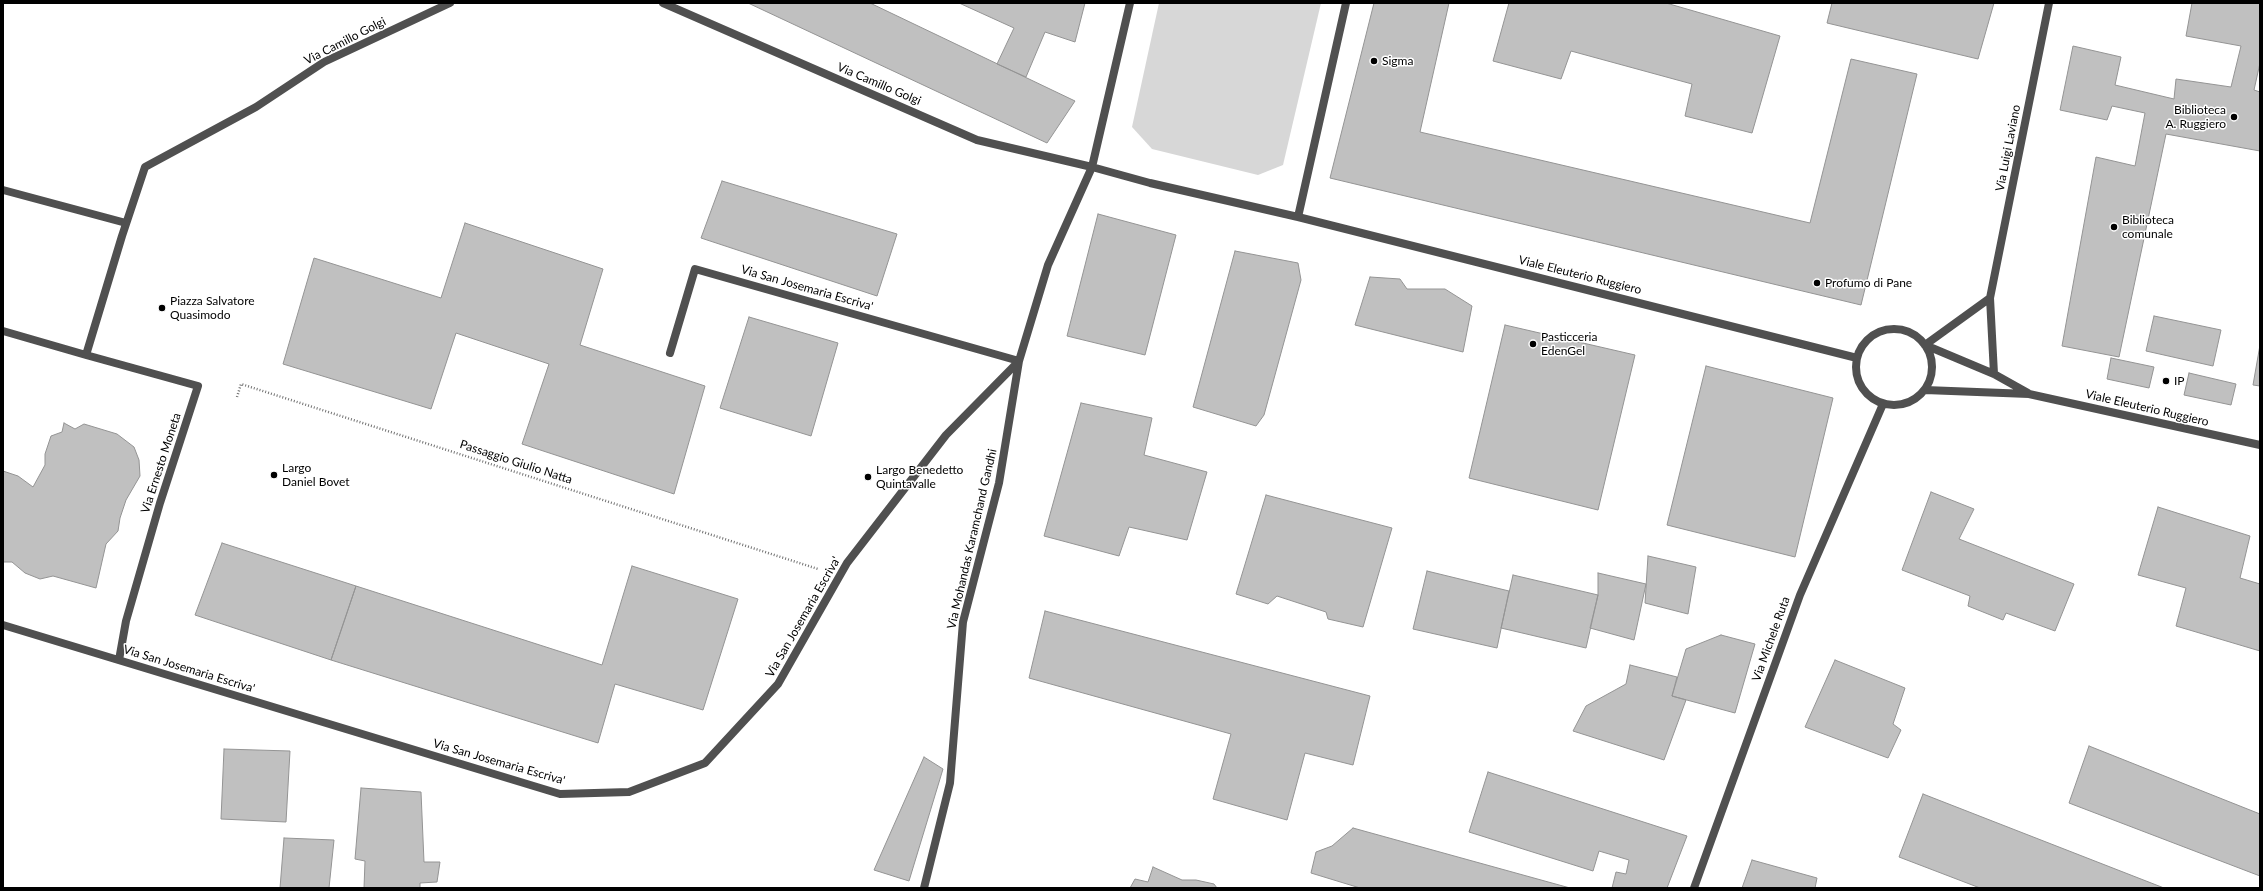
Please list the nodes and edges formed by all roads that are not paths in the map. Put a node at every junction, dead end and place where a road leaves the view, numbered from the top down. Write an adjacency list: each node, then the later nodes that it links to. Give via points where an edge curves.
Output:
1 (450, 3): 9 (street, Via Camillo Golgi, via 324,62 256,107 145,167)
2 (663, 3): 6 (street, Via Camillo Golgi, via 977,140)
3 (1130, 3): 6 (street, Via San Josemaria Escriva')
4 (1346, 3): 8 (street)
5 (2049, 3): 10 (street, Via Luigi Laviano)
6 (1092, 166): 8 (street, Via Camillo Golgi, via 1150,183); 16 (street, Via San Josemaria Escriva', via 1048,265)
7 (3, 190): 9 (street)
8 (1298, 217): 15 (street, Viale Eleuterio Ruggiero)
9 (126, 223): 14 (street)
10 (1990, 298): 12 (street); 17 (street, Via Luigi Laviano)
11 (3, 332): 14 (street, Via Ernesto Moneta)
12 (1925, 345): 15 (street, via 1916,336 1905,331 1880,331 1861,347); 17 (street, Viale Eleuterio Ruggiero); 18 (street, via 1931,355 1932,368 1931,379)
13 (670, 353): 16 (street, Via San Josemaria Escriva', via 695,269)
14 (86, 355): 23 (street, Via Ernesto Moneta, via 198,386 160,503 126,621)
15 (1857, 358): 20 (street, via 1856,370 1864,391)
16 (1019, 361): 23 (street, Via San Josemaria Escriva', via 946,435 847,563 778,684 705,763 629,792 560,794); 24 (street, Via Mohandas Karamchand Gandhi, via 999,483 963,622 950,783)
17 (1994, 374): 19 (street, Viale Eleuterio Ruggiero)
18 (1925, 390): 19 (street, Viale Eleuterio Ruggiero); 20 (street, via 1913,400 1899,405)
19 (2029, 394): 21 (street, Viale Eleuterio Ruggiero)
20 (1883, 404): 25 (street, Via Michele Ruta, via 1800,595)
21 (2260, 445)
22 (3, 624): 23 (street, Via San Josemaria Escriva')
23 (119, 660)
24 (924, 888)
25 (1694, 888)

